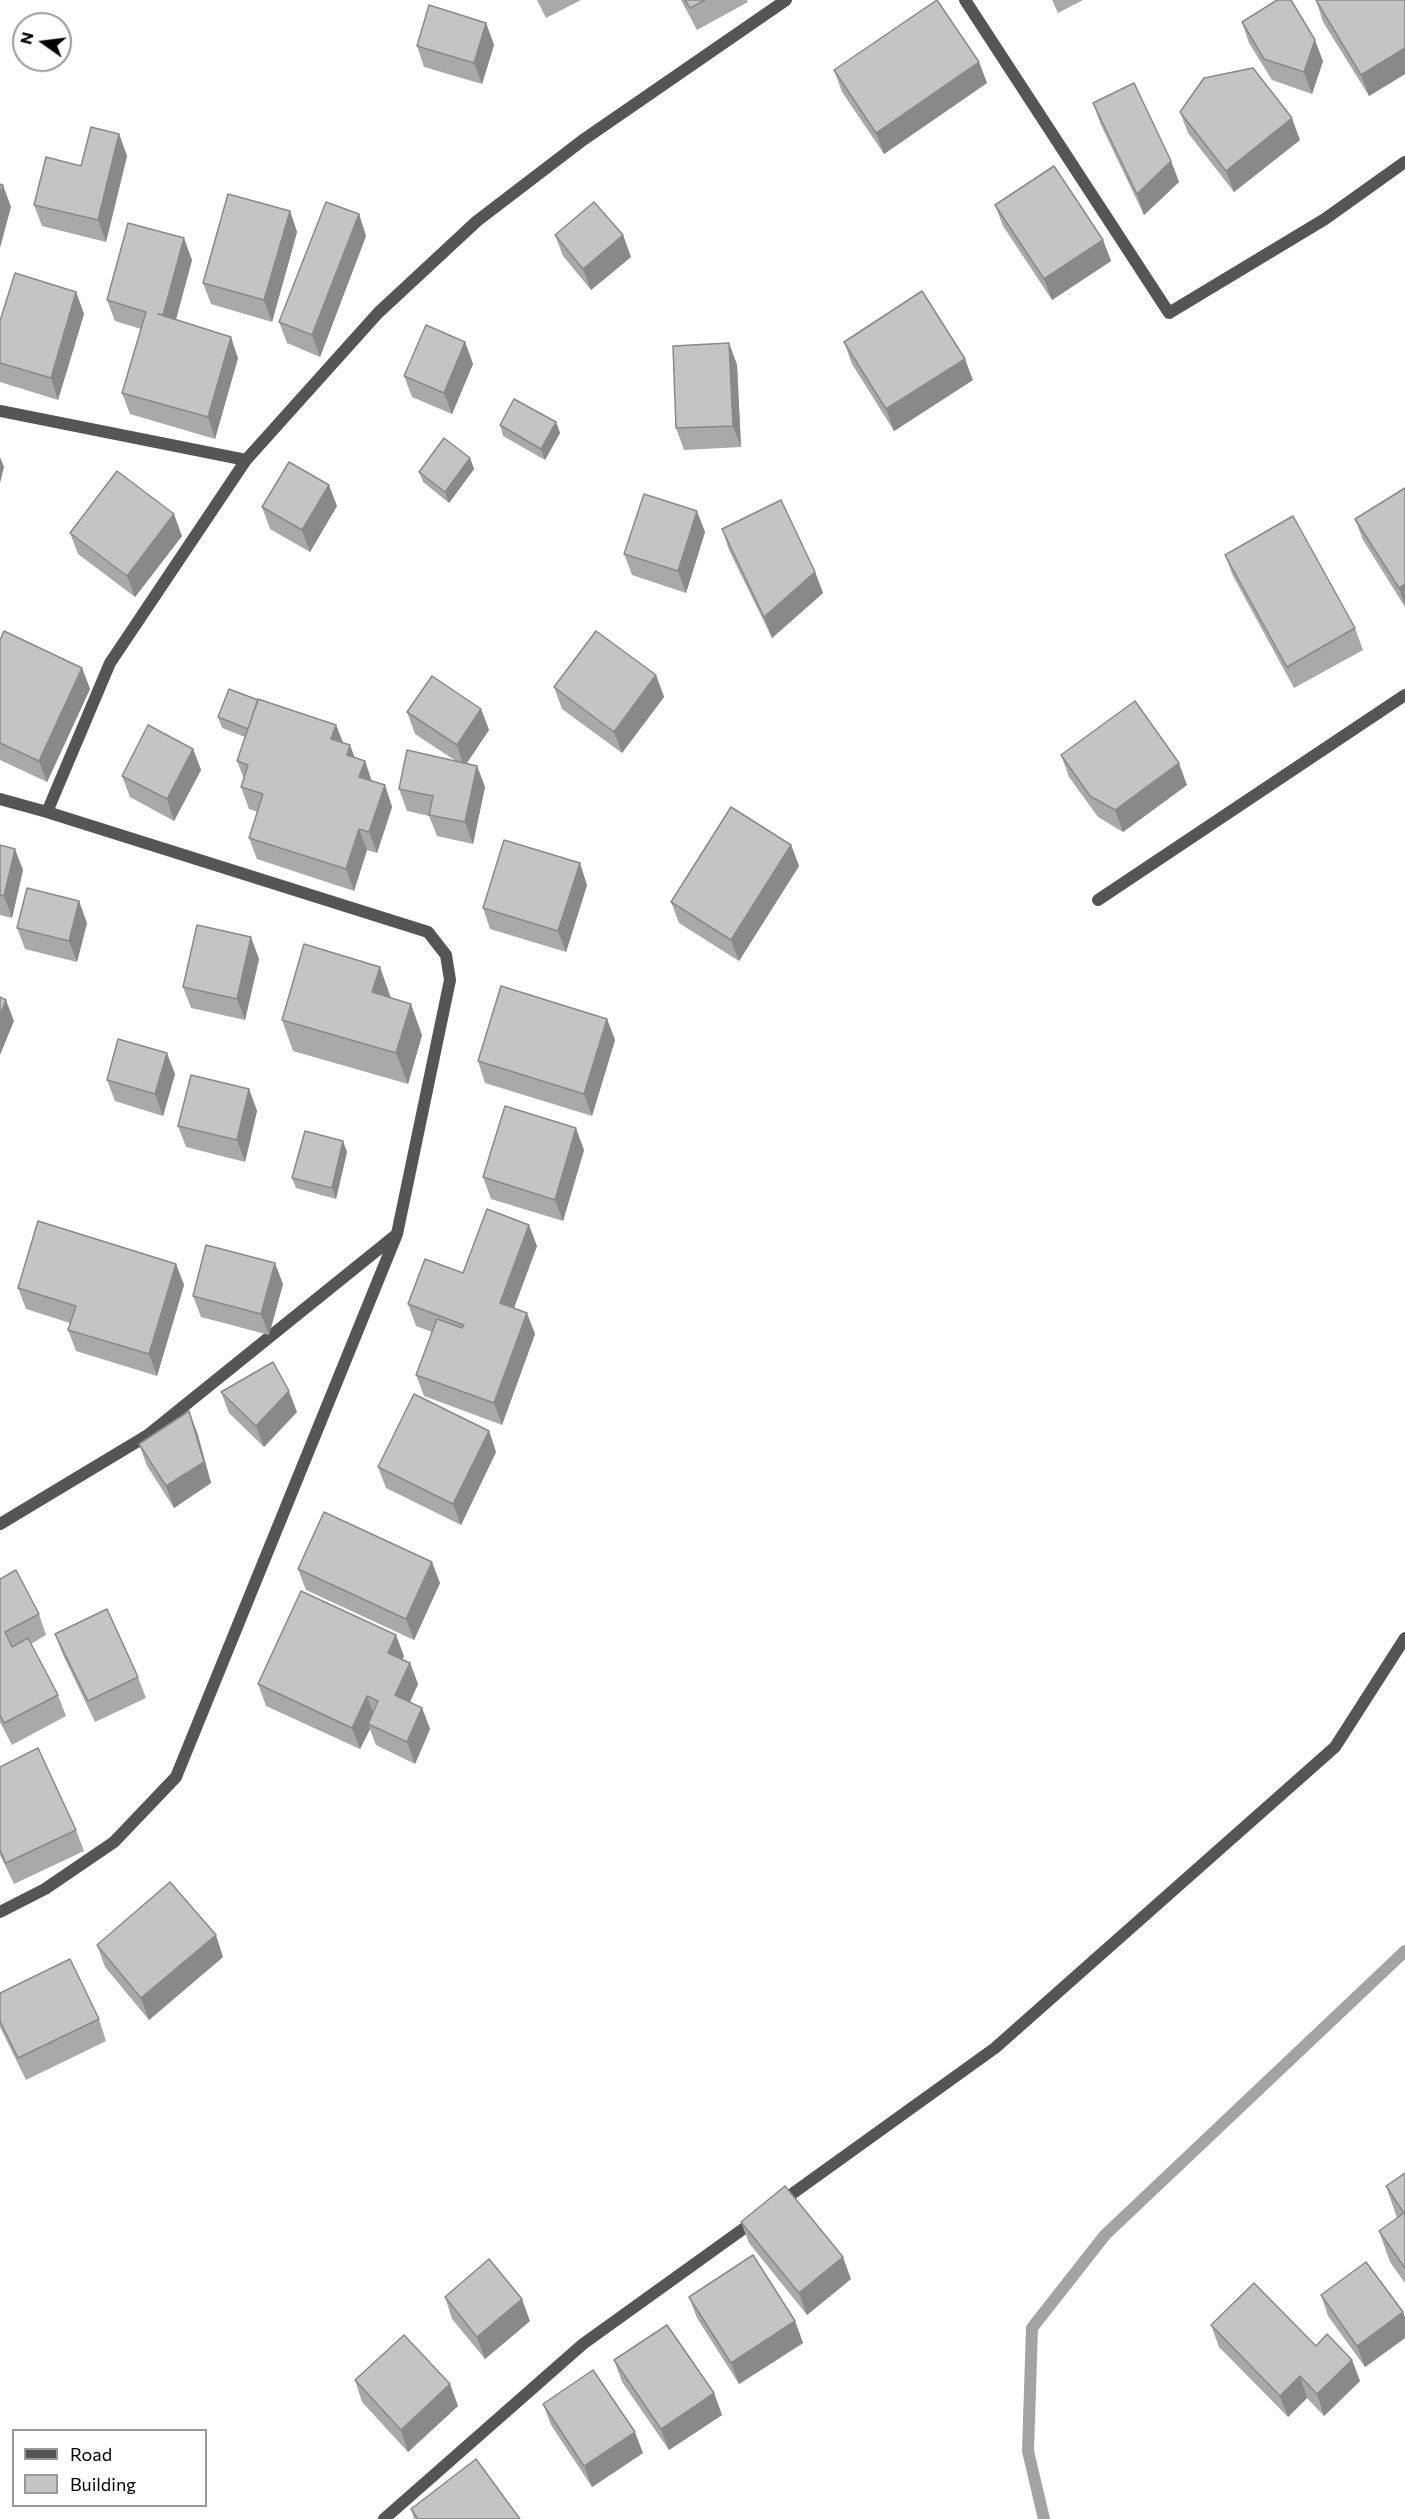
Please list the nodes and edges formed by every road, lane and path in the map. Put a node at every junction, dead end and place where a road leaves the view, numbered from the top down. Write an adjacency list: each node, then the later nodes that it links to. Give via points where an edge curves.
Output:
1 (786, 0): 5 (street, via 583,140 477,221 378,314)
2 (965, 0): 3 (street, via 1169,313 1325,219)
3 (1405, 162)
4 (0, 411): 5 (street)
5 (246, 460): 8 (street, via 110,663)
6 (1405, 695): 9 (street)
7 (0, 799): 8 (street)
8 (46, 812): 10 (street, via 428,932 446,955 450,980)
9 (1098, 900)
10 (397, 1234): 11 (street, via 147,1435); 13 (street, via 176,1777 114,1842 45,1889)
11 (0, 1524)
12 (1405, 1638): 14 (street, via 1335,1747 995,2048 583,2344)
13 (0, 1912)
14 (384, 2519)

